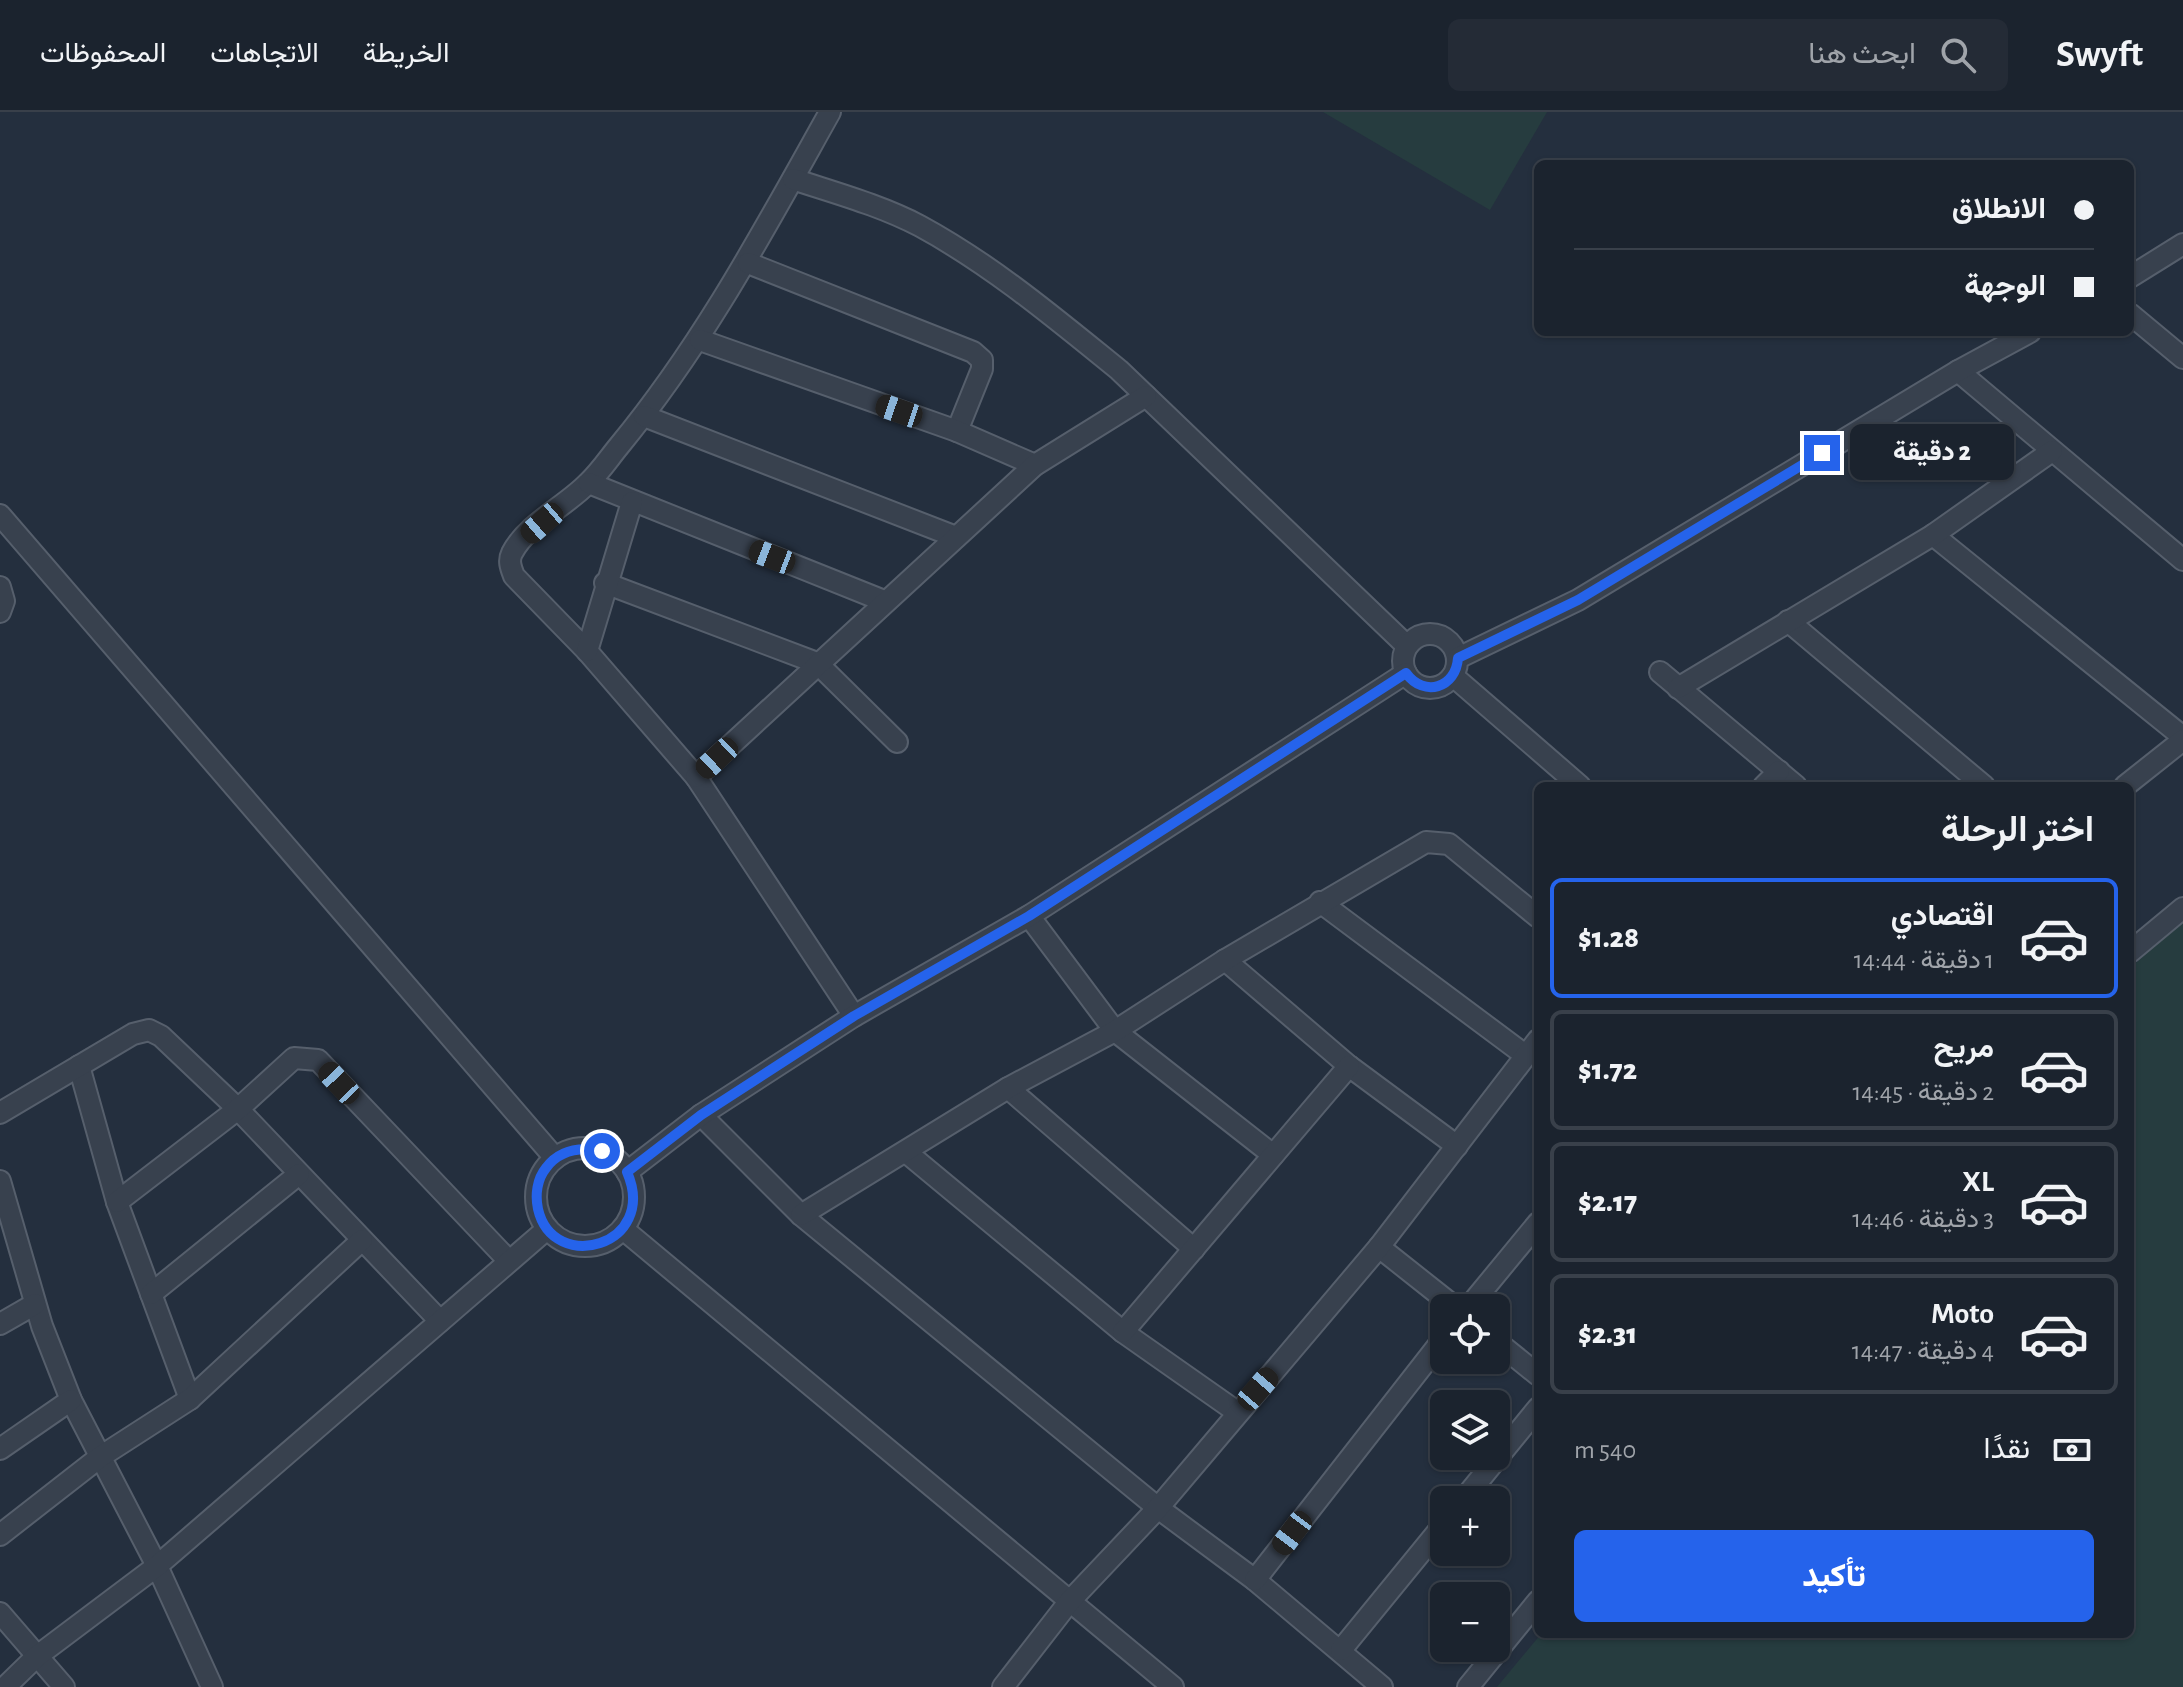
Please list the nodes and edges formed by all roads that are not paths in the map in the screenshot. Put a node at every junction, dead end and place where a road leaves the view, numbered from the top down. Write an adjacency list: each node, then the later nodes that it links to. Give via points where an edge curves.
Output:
1 (830, 112): 2 (street)
2 (793, 179): 4 (street); 11 (street, via 885,210 977,261)
3 (2183, 244): 5 (street)
4 (748, 263): 8 (street); 13 (street, via 973,352 982,360 982,369)
5 (2134, 275)
6 (2134, 317): 9 (street)
7 (2023, 336): 10 (street)
8 (700, 340): 12 (street); 13 (street)
9 (2183, 358)
10 (1958, 371): 14 (street); 30 (street, via 1578,600)
11 (1146, 396): 15 (street); 27 (street)
12 (644, 416): 16 (street); 20 (street)
13 (957, 431): 15 (street)
14 (2052, 451): 19 (street); 21 (street)
15 (1035, 465): 20 (street)
16 (589, 483): 17 (street); 28 (street, via 510,555 514,576)
17 (632, 502): 22 (street); 24 (street)
18 (0, 515): 61 (street)
19 (1933, 535): 26 (street); 34 (street)
20 (956, 537): 24 (street)
21 (2183, 560)
22 (605, 583): 28 (street); 29 (street)
23 (0, 587): 25 (street)
24 (884, 601): 29 (street)
25 (0, 612)
26 (1788, 621): 33 (street); 41 (street)
27 (1407, 646): 30 (street, via 1432,633 1449,641); 32 (street)
28 (587, 651): 37 (street)
29 (817, 663): 35 (street); 37 (street)
30 (1455, 667): 32 (street, via 1438,687 1419,686); 38 (street)
31 (1660, 672): 33 (street)
32 (1406, 673): 46 (street)
33 (1678, 688): 36 (street)
34 (2183, 739): 42 (street)
35 (897, 742)
36 (1779, 771): 39 (street); 40 (street)
37 (696, 777): 49 (street)
38 (1576, 782)
39 (1768, 782)
40 (1791, 782)
41 (1979, 782)
42 (2130, 782)
43 (1320, 902): 45 (street, via 1426,842 1441,840); 48 (street); 51 (street)
44 (2183, 908): 47 (street)
45 (1534, 914)
46 (1029, 916): 49 (street); 50 (street)
47 (2134, 949)
48 (1225, 960): 50 (street); 53 (street)
49 (854, 1016): 57 (street)
50 (1115, 1031): 54 (street); 60 (street)
51 (1532, 1048): 58 (street)
52 (79, 1066): 55 (street, via 149,1030); 56 (street); 65 (street)
53 (1349, 1066): 58 (street); 60 (street)
54 (1008, 1088): 59 (street); 72 (street)
55 (238, 1109): 63 (street); 65 (street); 73 (street, via 294,1058 318,1060)
56 (0, 1113)
57 (701, 1115): 62 (street); 66 (street)
58 (1457, 1146): 71 (street)
59 (906, 1152): 66 (street); 80 (street)
60 (1273, 1155): 72 (street)
61 (555, 1158): 62 (street, via 570,1150 602,1151); 68 (street, via 538,1184 536,1199)
62 (627, 1172): 69 (street, via 634,1201)
63 (299, 1174): 70 (street); 74 (street)
64 (0, 1181): 77 (street)
65 (117, 1202): 74 (street)
66 (801, 1215): 91 (street)
67 (1534, 1228): 76 (street)
68 (547, 1229): 69 (street, via 585,1247 612,1239); 73 (street)
69 (623, 1229): 96 (street)
70 (362, 1240): 78 (street); 84 (street)
71 (1379, 1247): 75 (street); 86 (street)
72 (1194, 1249): 80 (street)
73 (509, 1261): 78 (street)
74 (151, 1294): 84 (street)
75 (1438, 1294)
76 (1480, 1294)
77 (35, 1304): 79 (street); 85 (street)
78 (440, 1321): 94 (street)
79 (0, 1324)
80 (1123, 1332): 86 (street)
81 (1510, 1352): 83 (street)
82 (1430, 1356): 95 (street)
83 (1534, 1372)
84 (190, 1399): 89 (street)
85 (71, 1400): 88 (street); 89 (street)
86 (1237, 1412): 91 (street)
87 (1534, 1413): 90 (street)
88 (0, 1449)
89 (100, 1457): 92 (street); 94 (street)
90 (1474, 1486)
91 (1158, 1508): 95 (street); 96 (street)
92 (0, 1535)
93 (1430, 1541): 99 (street)
94 (157, 1566): 100 (street); 104 (street)
95 (1255, 1580): 99 (street)
96 (1069, 1602): 101 (street); 105 (street)
97 (1534, 1606): 107 (street)
98 (0, 1613): 100 (street)
99 (1341, 1650): 106 (street)
100 (36, 1657): 102 (street); 103 (street)
101 (1163, 1684)
102 (5, 1687)
103 (64, 1687)
104 (212, 1687)
105 (1003, 1687)
106 (1382, 1687)
107 (1468, 1687)

